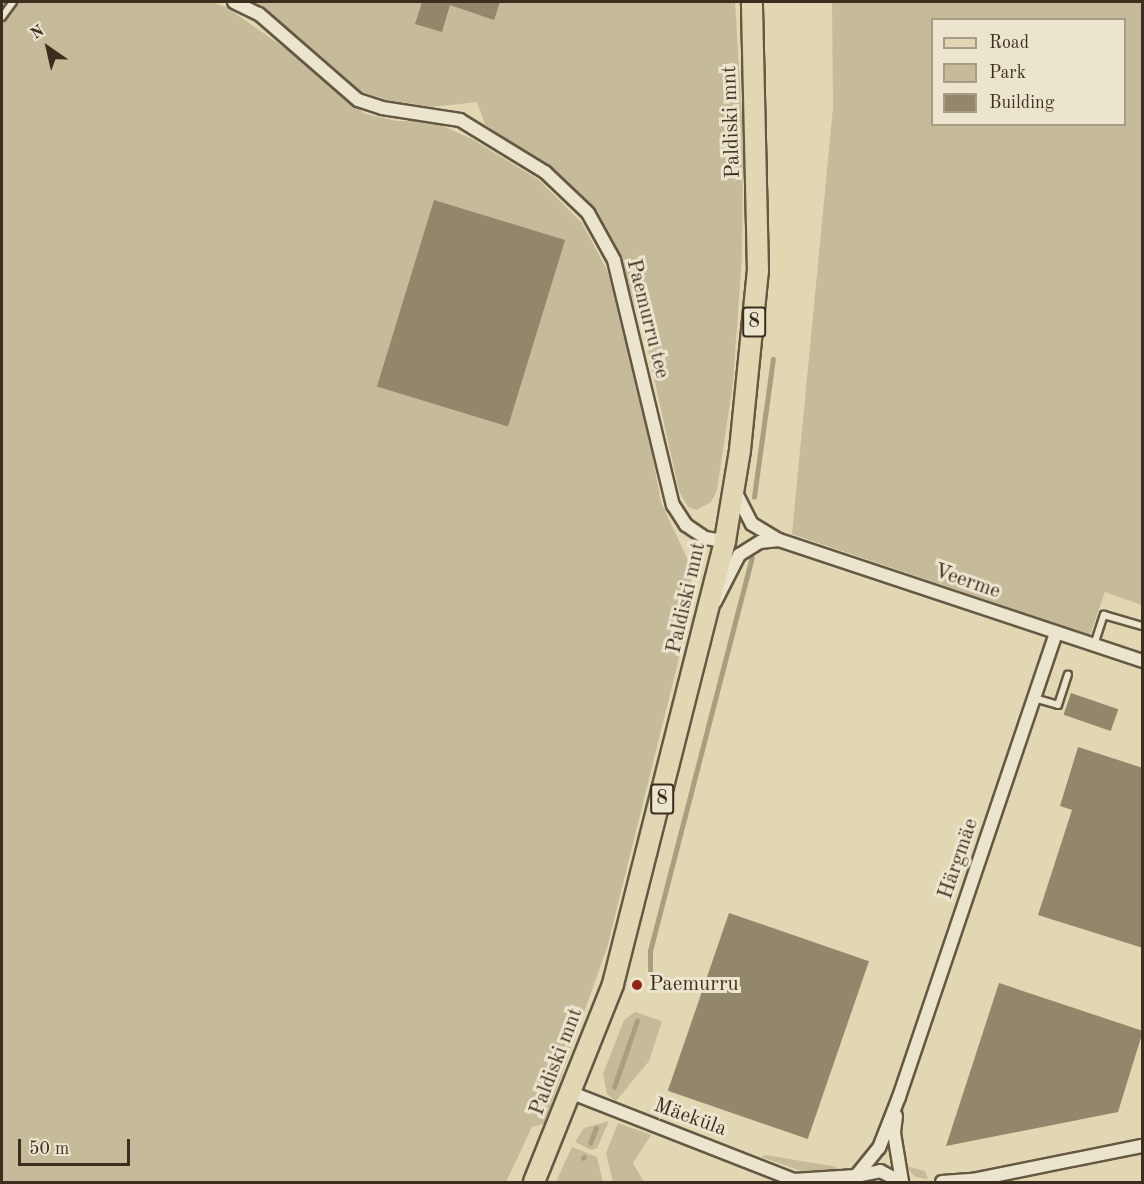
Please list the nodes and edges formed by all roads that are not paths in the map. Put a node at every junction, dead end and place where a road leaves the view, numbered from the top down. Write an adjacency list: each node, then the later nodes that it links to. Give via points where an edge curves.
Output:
1 (13, 2): 4 (lane)
2 (234, 2): 7 (street, Paemurru tee, via 259,14 358,100 382,108 460,120 545,172 588,213 614,260 673,505 686,525 705,538)
3 (752, 2): 5 (main road, Paldiski mnt / 8, via 758,272)
4 (2, 17)
5 (733, 486): 6 (street, Veerme, via 747,518); 7 (main road, Paldiski mnt / 8)
6 (779, 540): 8 (street, via 760,542 739,555); 10 (street, Veerme)
7 (724, 542): 8 (main road, Paldiski mnt / 8)
8 (709, 614): 15 (main road, Paldiski mnt / 8, via 613,984)
9 (1143, 626): 11 (lane, via 1104,615)
10 (1056, 633): 11 (street, Veerme); 14 (street, Härgmäe)
11 (1094, 645): 12 (street, Veerme)
12 (1143, 661)
13 (1068, 675): 14 (lane, via 1058,705)
14 (1034, 698): 16 (street, Härgmäe)
15 (572, 1093): 19 (street, Mäeküla); 21 (main road, Paldiski mnt / 8)
16 (899, 1097): 18 (street, Härgmäe, via 879,1148); 22 (street, Härgmäe, via 894,1133)
17 (1143, 1146): 20 (street)
18 (853, 1179): 19 (street, Mäeküla); 22 (street, Mäeküla, via 880,1170)
19 (796, 1181)
20 (971, 1181): 23 (street)
21 (534, 1182)
22 (902, 1182)
23 (942, 1182)

